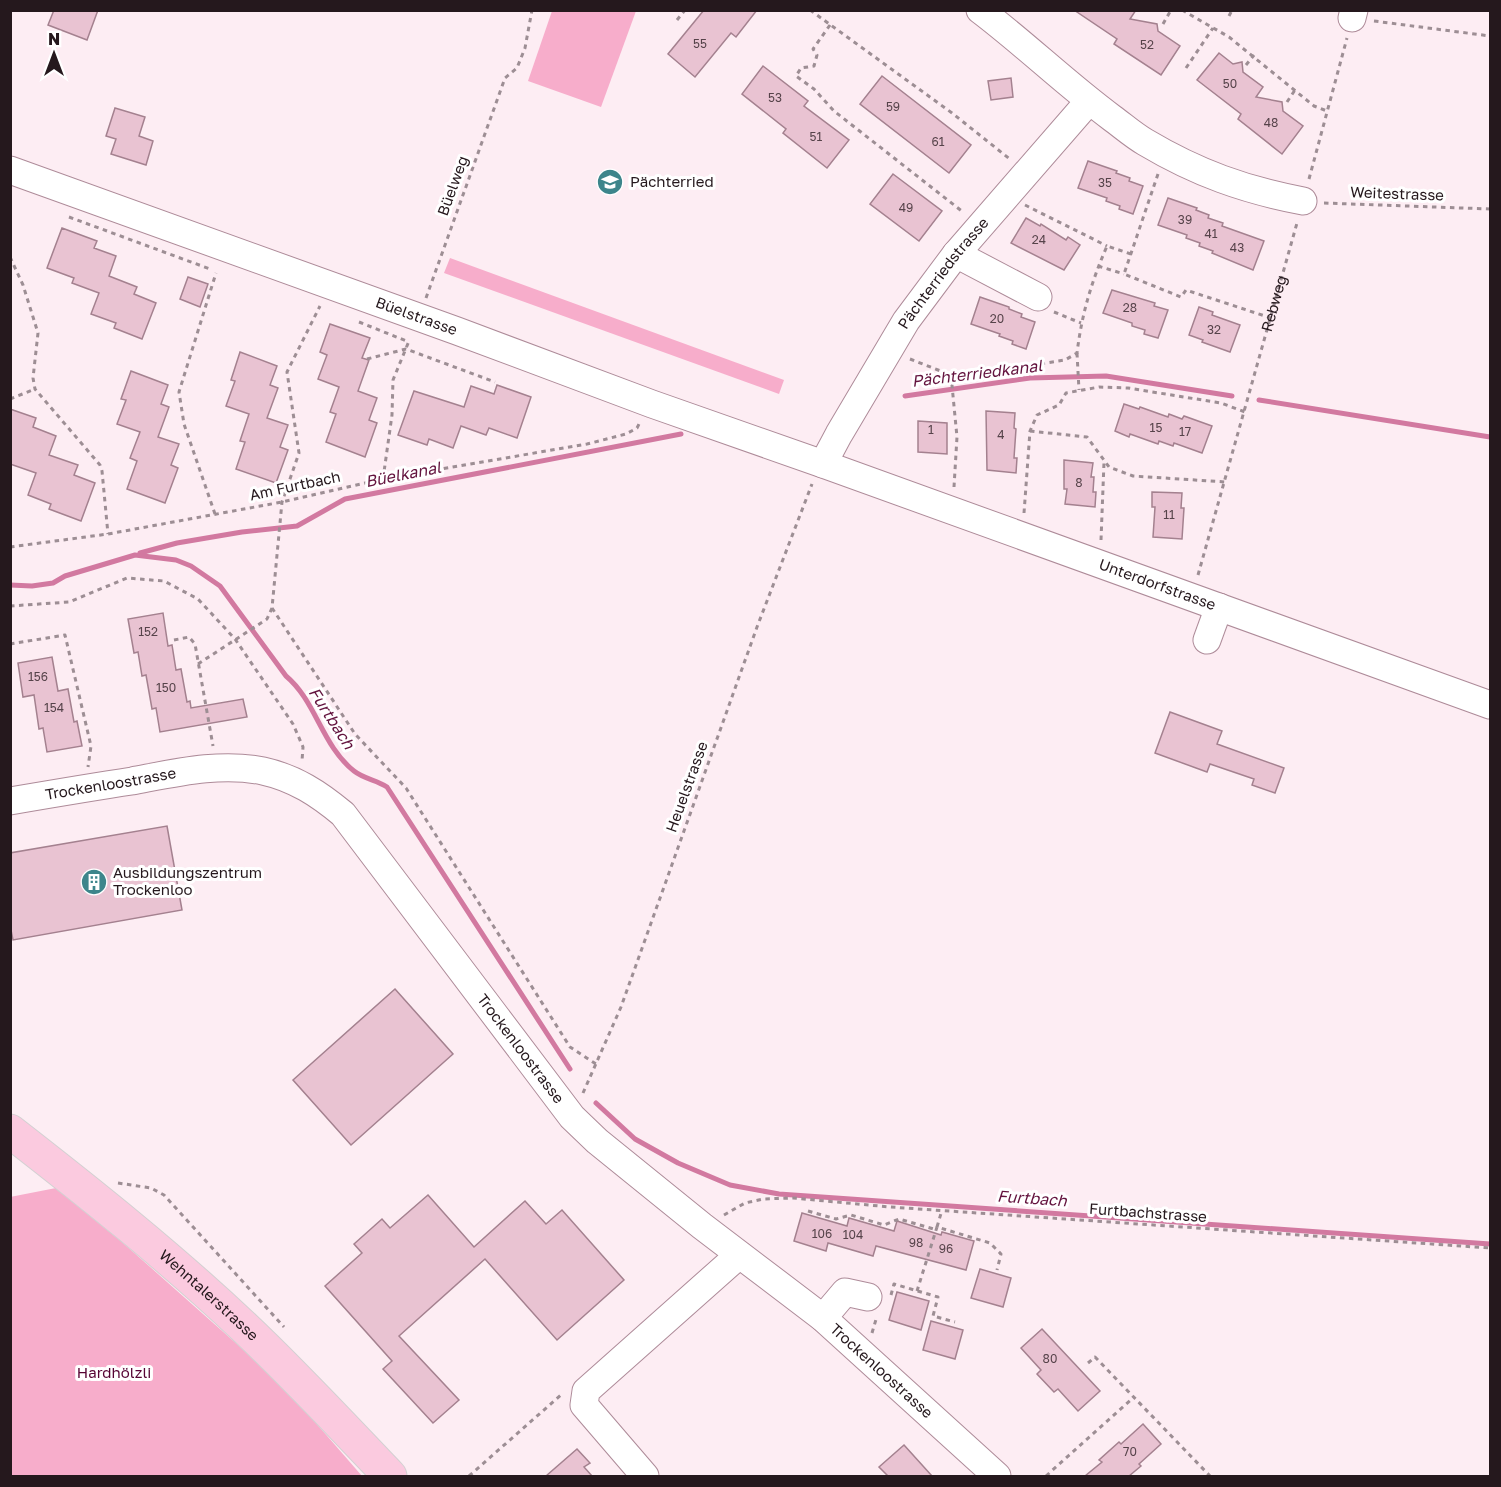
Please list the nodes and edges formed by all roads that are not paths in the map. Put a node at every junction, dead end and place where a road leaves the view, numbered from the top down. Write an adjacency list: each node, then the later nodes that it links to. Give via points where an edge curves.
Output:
1 (980, 10): 2 (street)
2 (1089, 101): 4 (street, via 1144,142 1221,180); 5 (street, Pächterriedstrasse)
3 (10, 170): 7 (street, Büelstrasse)
4 (1304, 201)
5 (956, 254): 6 (street); 7 (street, Pächterriedstrasse, via 906,321)
6 (1038, 297)
7 (821, 464): 8 (street, Unterdorfstrasse)
8 (1219, 607): 9 (street); 10 (street, Unterdorfstrasse)
9 (1207, 640)
10 (1491, 705)
11 (10, 801): 13 (street, Trockenloostrasse, via 182,772 230,768 264,771 301,784 323,797 343,814 572,1117)
12 (10, 1131): 16 (main road, Wehntalerstrasse, via 139,1233 234,1318)
13 (739, 1256): 15 (street, Trockenloostrasse); 17 (street, via 586,1391 584,1405)
14 (878, 1304): 15 (street, via 845,1292)
15 (823, 1318): 18 (street, Trockenloostrasse)
16 (390, 1476)
17 (645, 1476)
18 (997, 1476)

